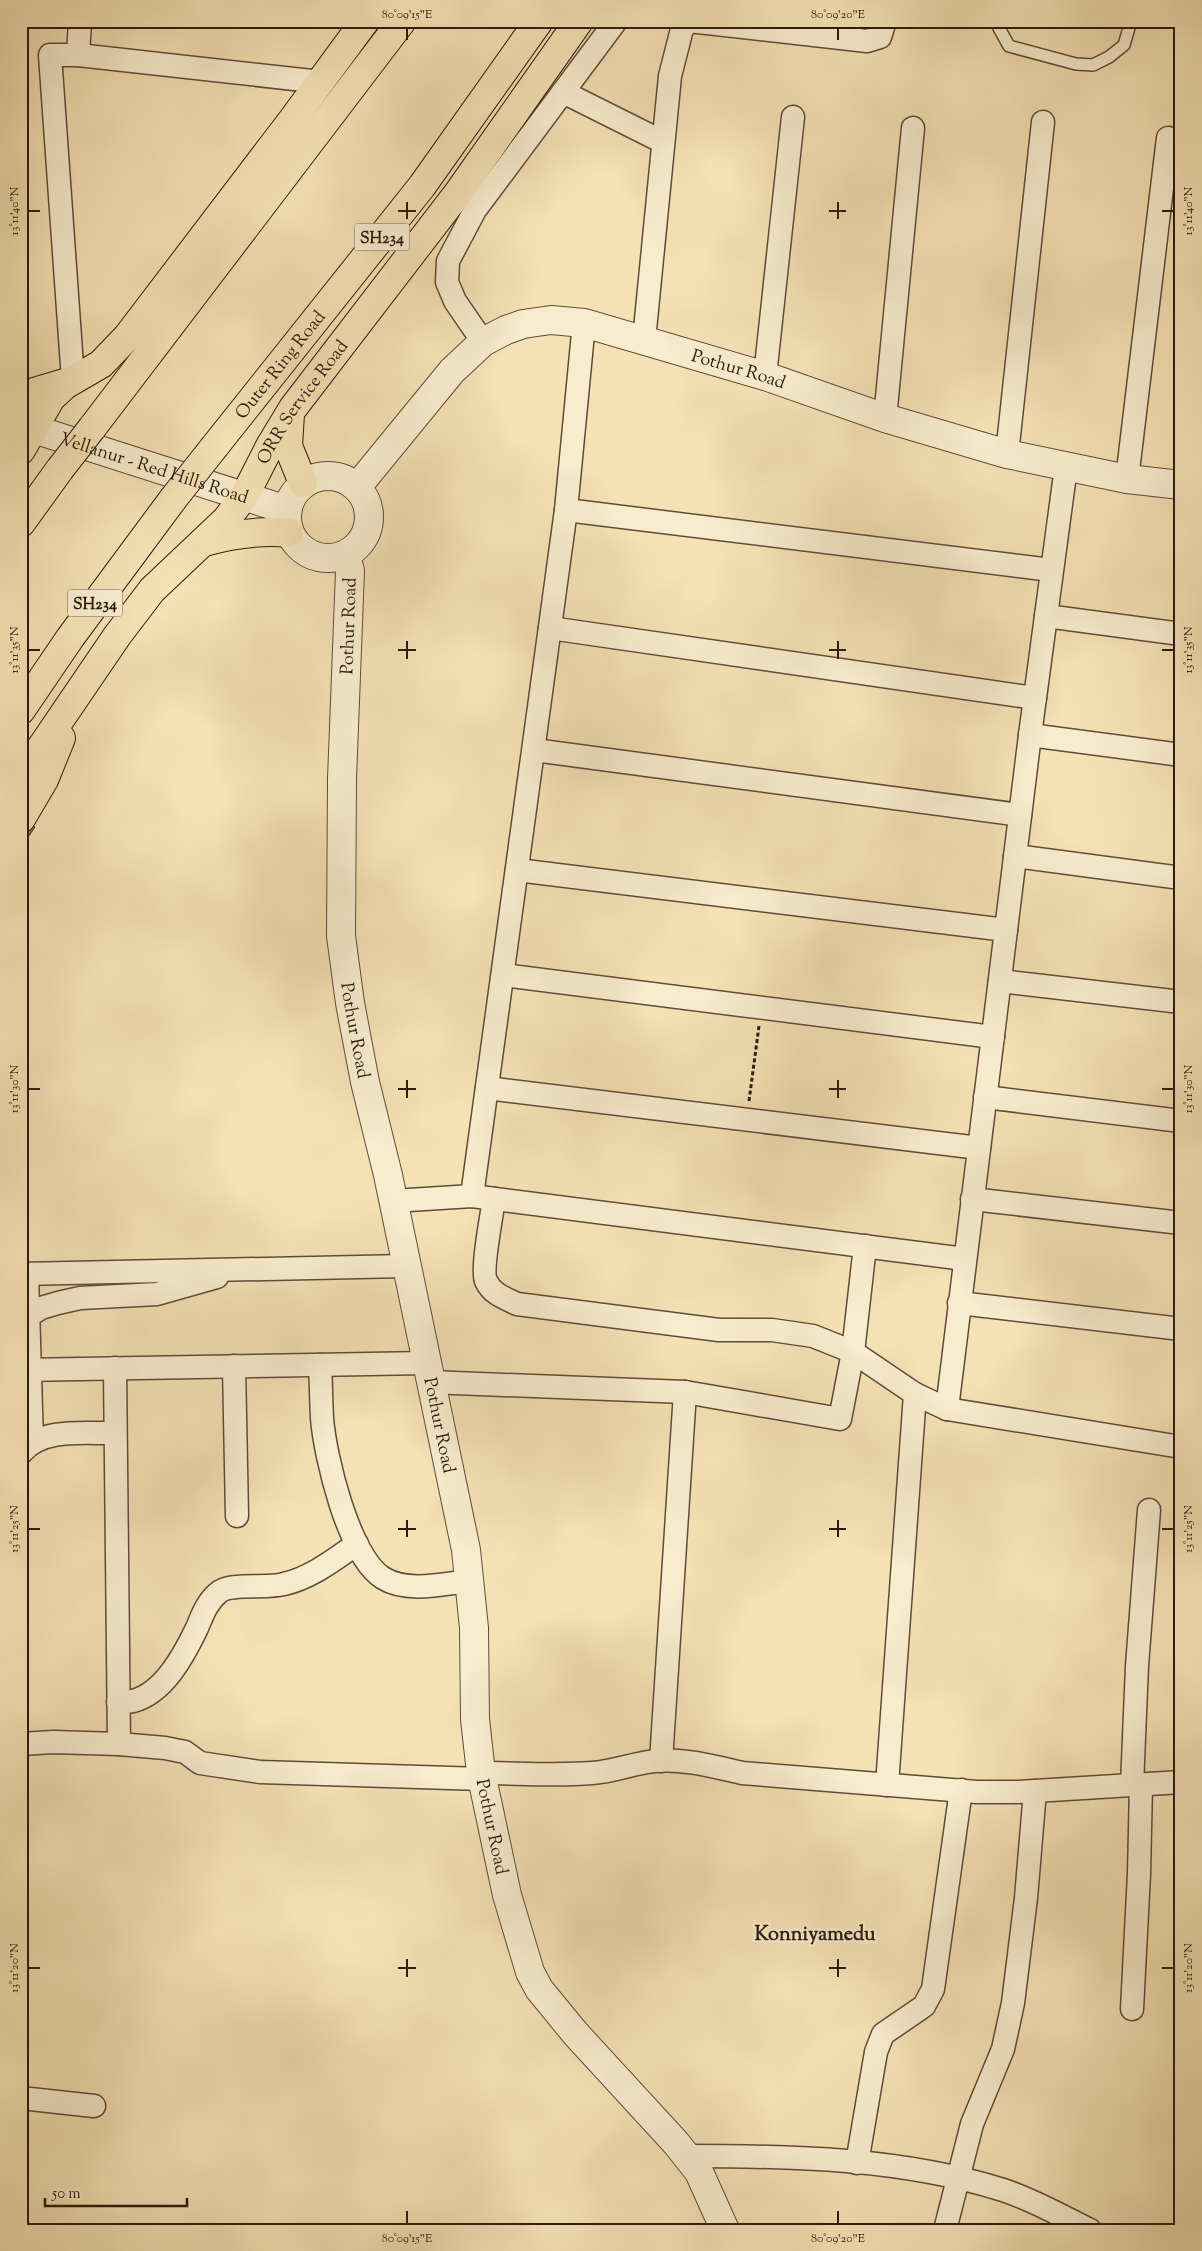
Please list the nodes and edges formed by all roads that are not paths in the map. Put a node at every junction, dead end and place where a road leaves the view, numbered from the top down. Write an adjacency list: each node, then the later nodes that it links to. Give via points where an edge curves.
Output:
1 (80, 21): 11 (street)
2 (365, 21): 12 (main road)
3 (402, 21): 37 (main road, bridge)
4 (539, 21): 46 (main road, Outer Ring Road / SH234, bridge, via 422,186 173,499)
5 (579, 21): 25 (main road, ORR Service Road, via 458,193)
6 (616, 21): 13 (street)
7 (689, 21): 8 (street, via 867,41 880,37); 18 (street, via 682,29 670,76)
8 (885, 21)
9 (998, 21): 10 (lane, via 1009,46 1076,64 1093,65 1124,45)
10 (1131, 21)
11 (78, 54): 12 (street); 23 (street, via 50,55)
12 (321, 82): 23 (main road, via 127,337 101,364)
13 (563, 92): 18 (street); 21 (street, via 475,210 448,261 448,282 455,301)
14 (793, 117): 22 (street)
15 (1043, 122): 28 (street)
16 (913, 128): 26 (street)
17 (1168, 138): 30 (street)
18 (663, 142): 20 (street)
19 (584, 323): 20 (street, Pothur Road); 21 (street, Pothur Road, via 551,320 523,324); 35 (street)
20 (644, 340): 22 (street, Pothur Road)
21 (483, 342): 33 (street, Pothur Road, via 452,372)
22 (766, 376): 26 (street, Pothur Road)
23 (73, 380): 24 (main road); 27 (main road, via 51,398)
24 (21, 396)
25 (291, 413): 31 (main road, via 288,446); 34 (main road, ORR Service Road)
26 (885, 418): 28 (street, Pothur Road)
27 (25, 434): 34 (street, Vellanur - Red Hills Road)
28 (1007, 454): 29 (street, Pothur Road)
29 (1066, 467): 30 (street, Pothur Road); 40 (street)
30 (1127, 479): 32 (street, Pothur Road)
31 (303, 483): 33 (street, via 331,476 340,477); 36 (street, via 292,495)
32 (1181, 485)
33 (357, 487): 39 (street, Pothur Road, via 368,504 369,524 360,543)
34 (245, 495): 36 (street, Vellanur - Red Hills Road); 38 (main road, ORR Service Road, via 226,520)
35 (566, 510): 40 (street); 42 (street)
36 (288, 522): 38 (main road, via 268,531); 39 (street, Pothur Road, via 294,542 308,554 326,558)
37 (21, 523)
38 (202, 543): 44 (main road, ORR Service Road, via 152,590)
39 (346, 554): 68 (street, Pothur Road, via 350,571 342,779 341,936 365,1082)
40 (1052, 570): 41 (street)
41 (1046, 616): 43 (street); 45 (street)
42 (550, 628): 45 (street); 48 (street)
43 (1181, 634)
44 (78, 692): 50 (main road, ORR Service Road); 52 (main road, via 44,780)
45 (1035, 698): 47 (street)
46 (21, 710)
47 (1030, 735): 49 (street); 51 (street)
48 (534, 750): 51 (street); 54 (street)
49 (1181, 755)
50 (21, 777)
51 (1020, 815): 53 (street)
52 (21, 819)
53 (1015, 856): 55 (street); 56 (street)
54 (517, 870): 56 (street); 57 (street)
55 (1181, 878)
56 (1006, 930): 58 (street)
57 (503, 975): 60 (street); 61 (street)
58 (1000, 981): 59 (street); 60 (street)
59 (1181, 1002)
60 (993, 1037): 62 (street)
61 (487, 1088): 64 (street); 65 (street)
62 (985, 1097): 63 (street); 64 (street)
63 (1181, 1121)
64 (979, 1148): 67 (street)
65 (472, 1196): 66 (street); 68 (street)
66 (494, 1199): 70 (street); 80 (street, via 485,1280 496,1295 517,1304 710,1329 794,1332 830,1341)
67 (972, 1199): 69 (street); 71 (street)
68 (393, 1201): 72 (street, Pothur Road)
69 (1181, 1223)
70 (865, 1246): 71 (street); 80 (street)
71 (965, 1259): 77 (street)
72 (406, 1266): 73 (street); 85 (street, Pothur Road)
73 (236, 1269): 74 (street); 76 (street, via 204,1282 157,1294)
74 (96, 1272): 75 (street); 76 (street)
75 (24, 1274): 78 (street)
76 (80, 1298): 78 (street, via 41,1308)
77 (959, 1303): 79 (street); 88 (street)
78 (25, 1318): 84 (street)
79 (1181, 1329)
80 (854, 1352): 86 (street, via 840,1419); 87 (street)
81 (320, 1365): 82 (street); 85 (street); 94 (street, via 322,1419 330,1469)
82 (234, 1366): 83 (street); 93 (street)
83 (115, 1368): 84 (street); 89 (street)
84 (26, 1370): 90 (street)
85 (428, 1372): 86 (street); 95 (street, Pothur Road)
86 (686, 1392): 99 (street)
87 (916, 1394): 88 (street); 102 (street)
88 (947, 1408): 91 (street)
89 (115, 1433): 90 (street, via 38,1438); 96 (street)
90 (27, 1447)
91 (1181, 1448)
92 (1149, 1510): 103 (street, via 1137,1666)
93 (237, 1516)
94 (357, 1544): 95 (street, via 374,1570 400,1585); 96 (street, via 311,1573 286,1584 266,1588 223,1588 207,1606 172,1671 154,1690 134,1701)
95 (470, 1581): 100 (street, Pothur Road, via 475,1720)
96 (118, 1702): 98 (street)
97 (21, 1744): 98 (street)
98 (119, 1744): 100 (street, via 166,1748 185,1752 200,1763 260,1772)
99 (661, 1761): 100 (street, via 591,1773); 102 (street, via 709,1765 742,1773)
100 (481, 1776): 109 (street, Pothur Road, via 507,1895 530,1972 539,1989 574,2033)
101 (1181, 1782): 103 (street)
102 (887, 1785): 104 (street)
103 (1136, 1785): 105 (street); 106 (street)
104 (961, 1790): 105 (street); 110 (street, via 933,1989 924,2006 883,2034 876,2052)
105 (1035, 1791): 111 (street, via 1026,1898 1004,2049 972,2124)
106 (1132, 2010)
107 (21, 2098): 108 (street)
108 (94, 2106)
109 (686, 2156): 110 (street); 112 (street, Pothur Road, via 699,2172)
110 (857, 2163): 111 (street)
111 (957, 2178): 113 (street); 114 (street, via 1022,2197)
112 (725, 2230)
113 (945, 2230)
114 (1090, 2230)

